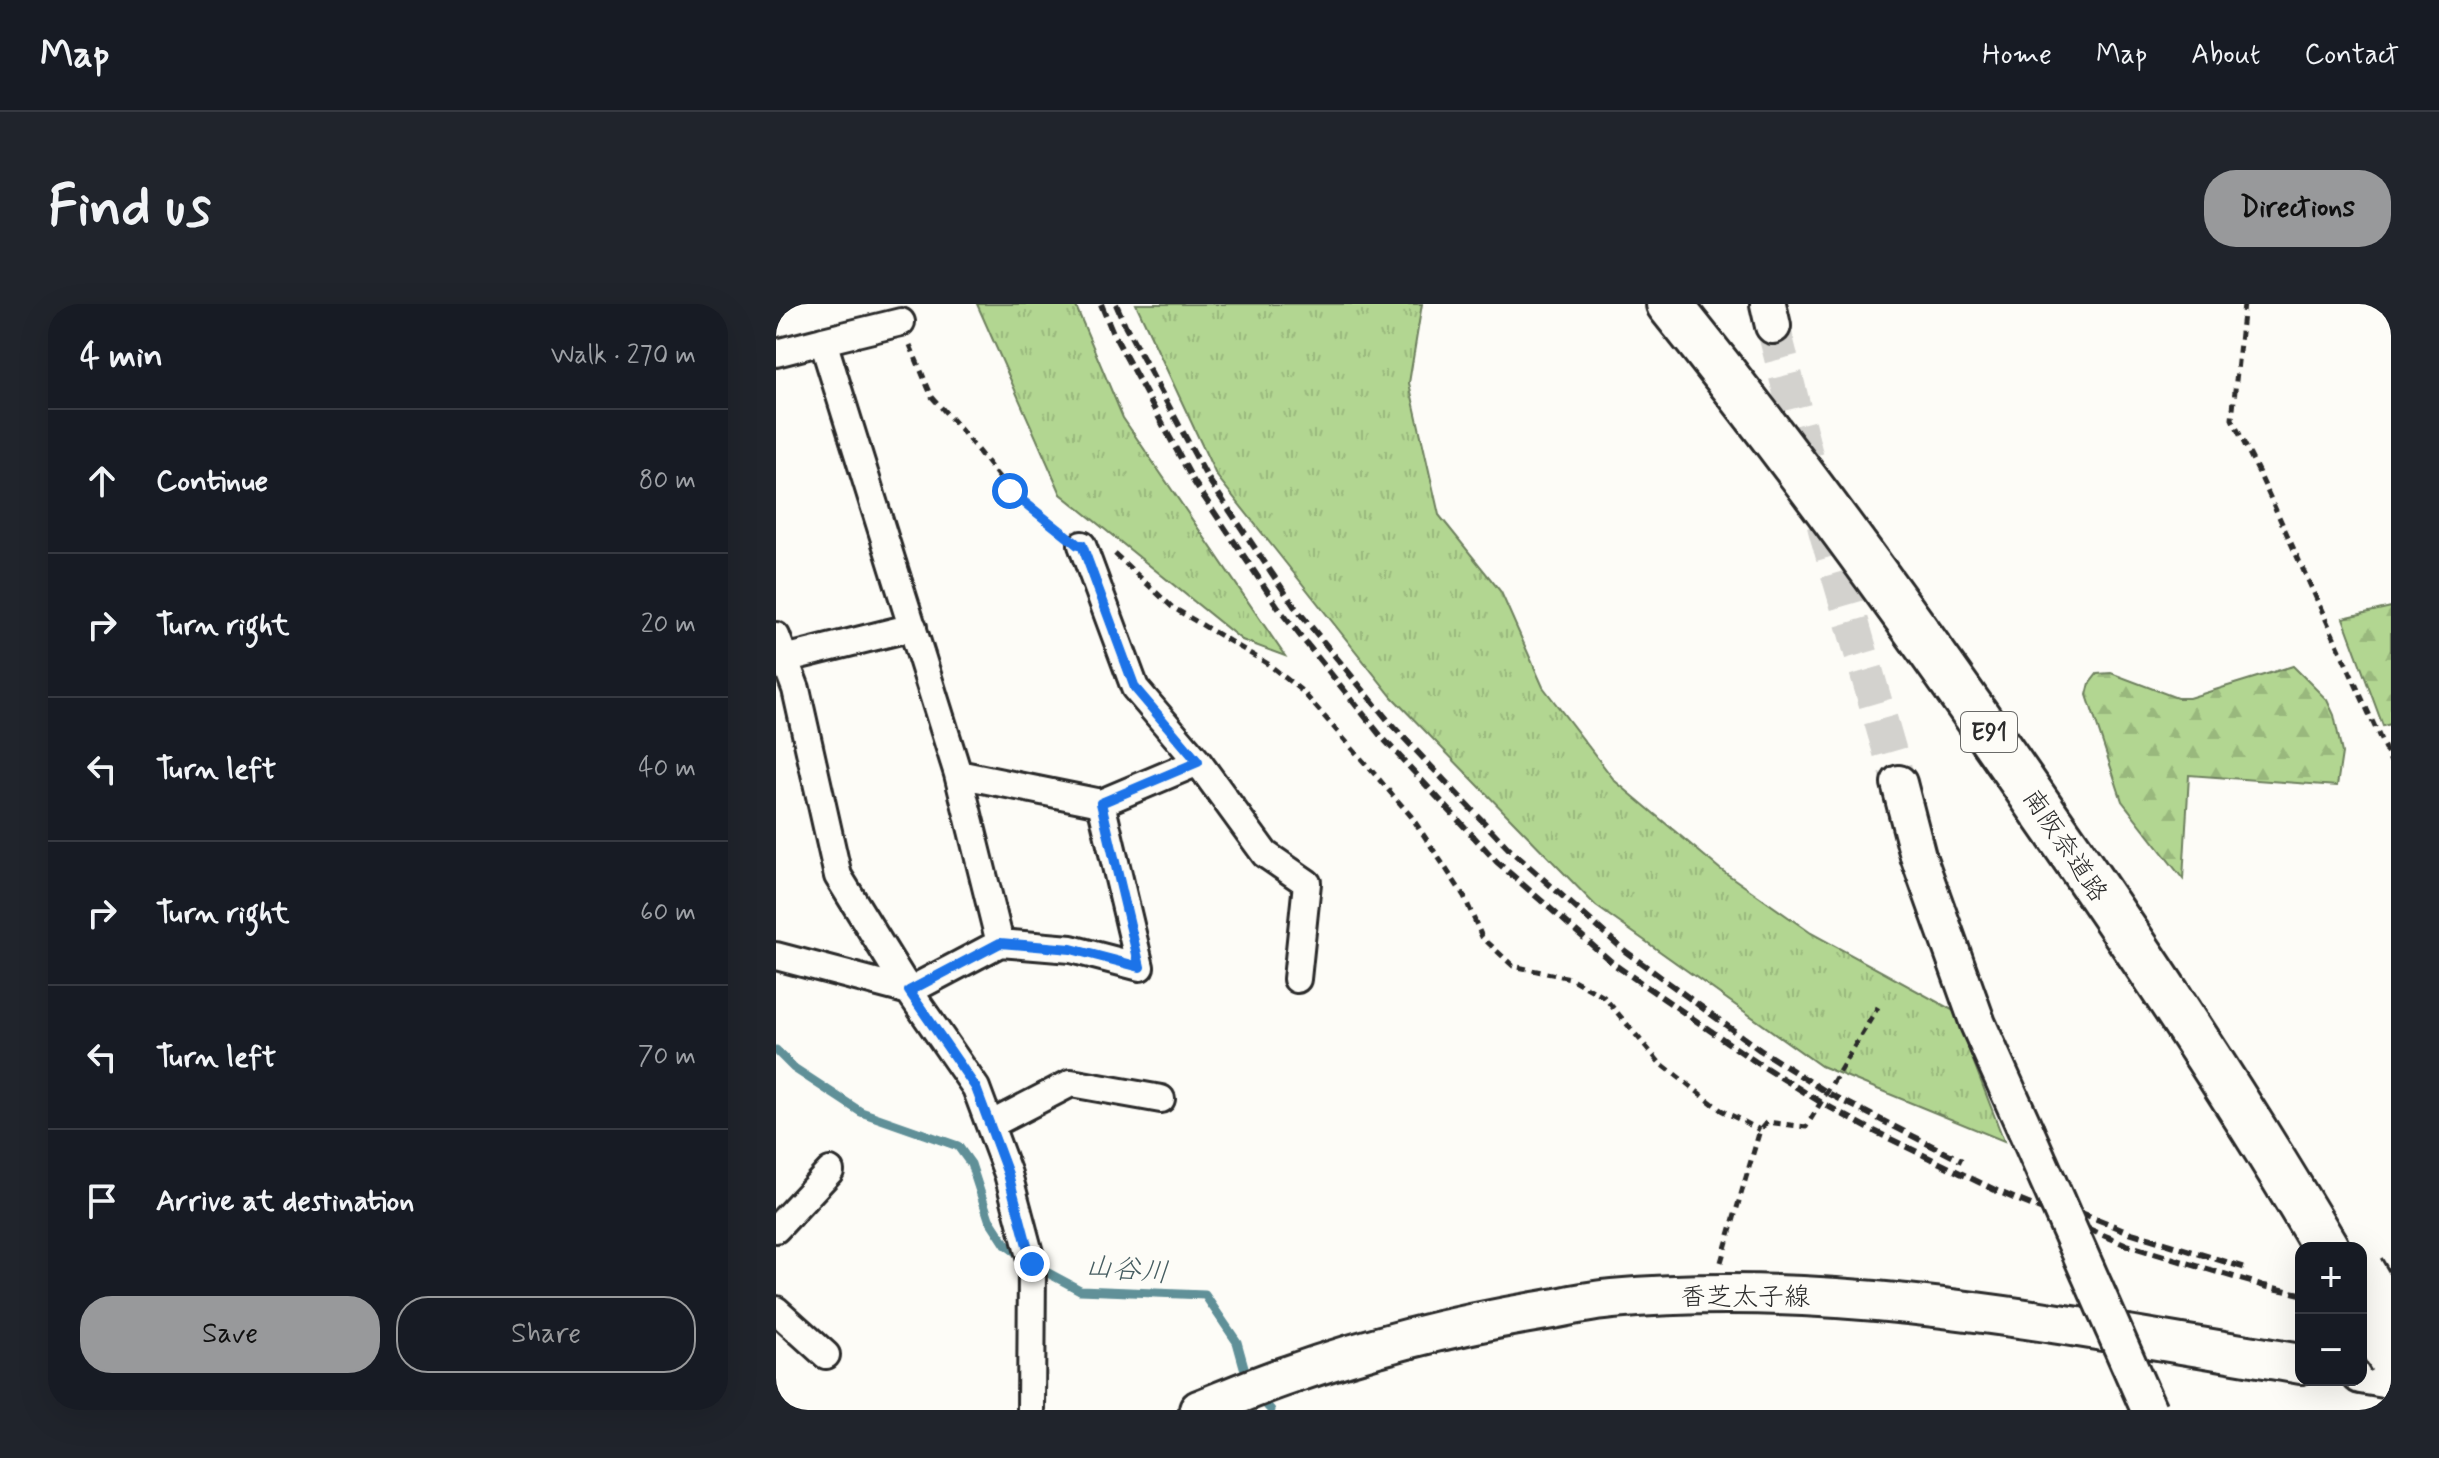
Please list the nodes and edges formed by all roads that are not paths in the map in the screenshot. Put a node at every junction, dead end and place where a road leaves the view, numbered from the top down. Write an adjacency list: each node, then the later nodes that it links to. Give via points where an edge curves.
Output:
1 (1669, 304): 20 (highway, 南阪奈道路 / E91, via 1951,676)
2 (1693, 304): 20 (highway, 南阪奈道路 / E91, via 1966,664 2152,936)
3 (901, 322): 4 (street)
4 (823, 341): 5 (street); 7 (street)
5 (776, 353)
6 (1082, 545): 9 (street, via 1135,688)
7 (913, 627): 8 (street); 10 (street)
8 (780, 647): 16 (street, via 796,689 838,876)
9 (1198, 762): 12 (street); 15 (street, via 1265,854 1307,883)
10 (958, 774): 12 (street); 13 (street)
11 (1899, 783): 35 (street, bridge, via 1918,856 1978,1024)
12 (1101, 803): 13 (street, via 1140,967 1071,949)
13 (1000, 943): 16 (street)
14 (776, 956): 16 (street)
15 (1297, 979)
16 (909, 991): 18 (street, via 976,1088)
17 (1161, 1099): 18 (street, via 1071,1083)
18 (990, 1125): 33 (street, via 1032,1264)
19 (830, 1171): 21 (street)
20 (2292, 1173): 22 (highway, 南阪奈道路 / E91); 23 (highway, 南阪奈道路 / E91)
21 (776, 1229)
22 (2323, 1242)
23 (2344, 1242)
24 (2367, 1280): 27 (highway, bridge)
25 (776, 1310): 28 (street)
26 (2365, 1314): 29 (highway, bridge)
27 (2391, 1321)
28 (826, 1355)
29 (2391, 1359)
30 (2295, 1363): 34 (main road, 香芝太子線, via 1897,1301 1711,1294 1610,1299 1493,1319 1304,1370)
31 (2367, 1375): 32 (main road)
32 (2391, 1379)
33 (1031, 1410)
34 (1199, 1410)
35 (2149, 1410)

